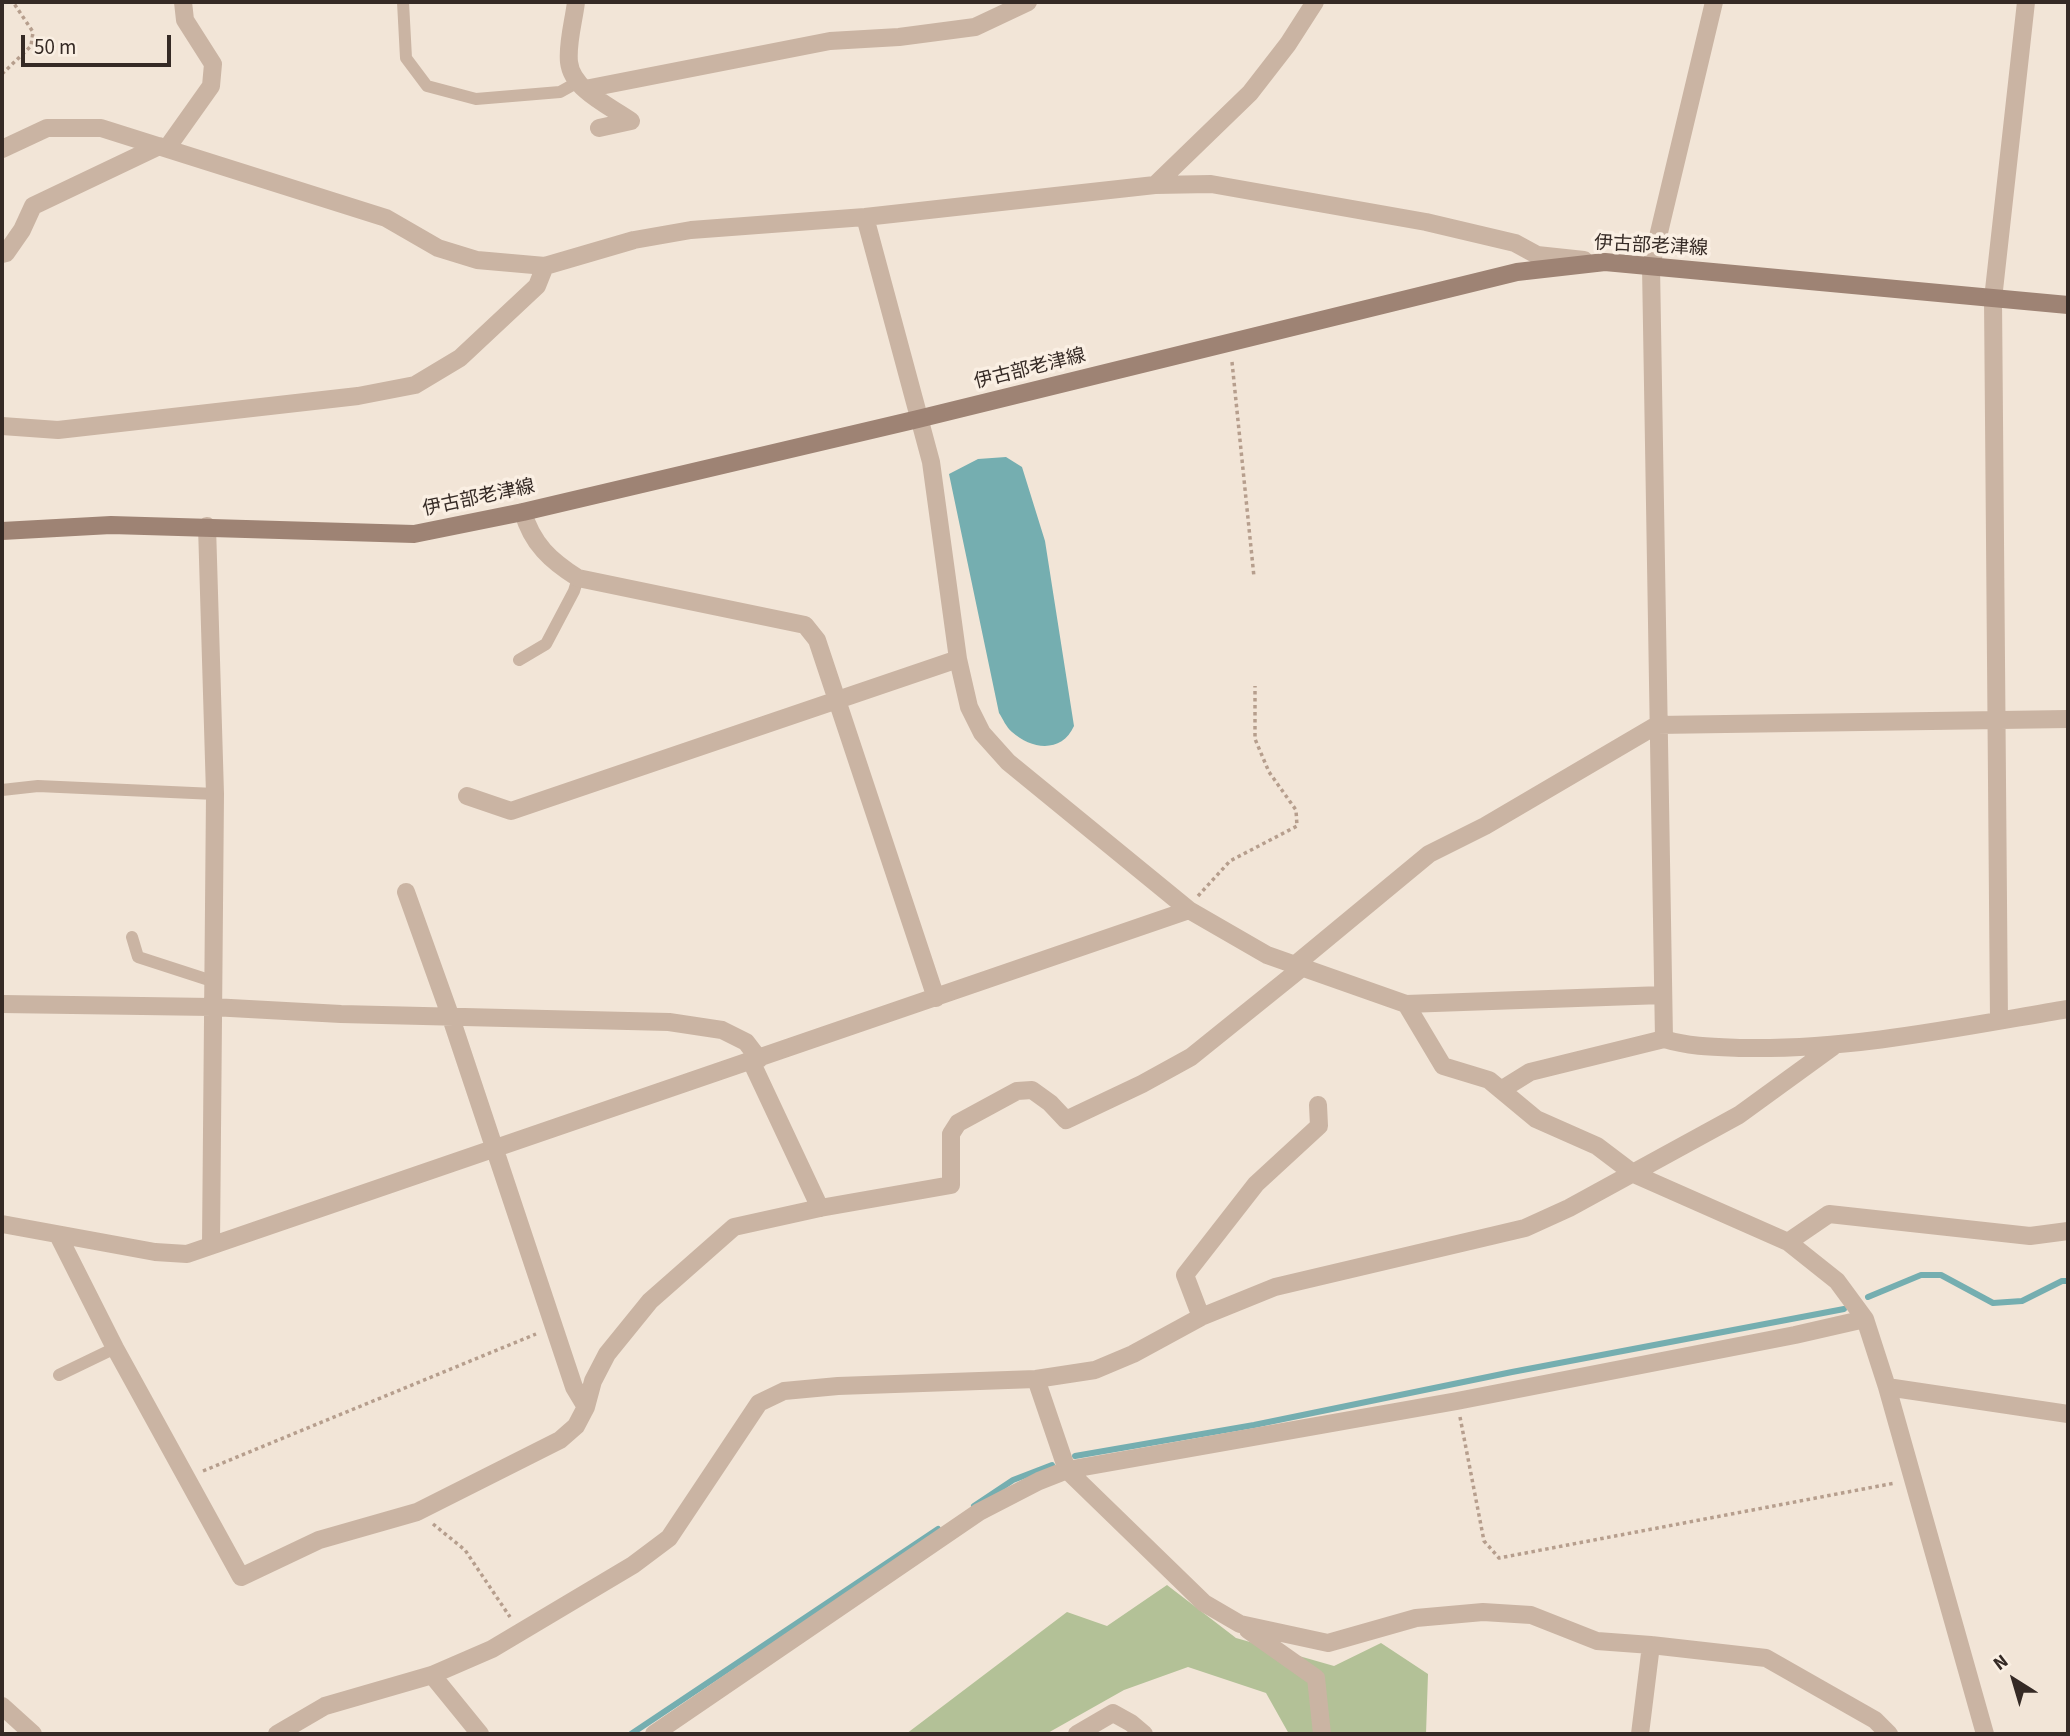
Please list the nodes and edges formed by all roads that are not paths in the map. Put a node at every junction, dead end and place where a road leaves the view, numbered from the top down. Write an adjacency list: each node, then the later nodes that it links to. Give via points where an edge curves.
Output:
1 (183, 2): 10 (street, via 185,20 213,64 211,86)
2 (403, 2): 8 (lane, via 406,58 427,86 476,99 561,92)
3 (576, 2): 8 (street, via 569,61 573,76)
4 (1028, 2): 8 (street, via 975,27 830,41)
5 (1315, 2): 12 (street, via 1250,93)
6 (1714, 2): 17 (street)
7 (2026, 2): 18 (street)
8 (582, 85): 9 (street, via 631,121)
9 (599, 128)
10 (163, 147): 11 (street, via 102,128 47,128); 14 (street, via 33,206 22,230); 16 (street, via 386,218 438,248 477,260)
11 (2, 149)
12 (1155, 185): 13 (street); 15 (street, via 1211,184 1426,222 1515,243 1537,256)
13 (865, 217): 16 (street, via 691,230 634,240); 20 (street)
14 (2, 254)
15 (1605, 262): 17 (main road, 伊古部老津線); 20 (main road, 伊古部老津線, via 1517,272)
16 (545, 266): 21 (street, via 537,286 460,358 415,385 358,397 58,430)
17 (1651, 266): 18 (main road, 伊古部老津線); 31 (street)
18 (1993, 299): 19 (main road, 伊古部老津線); 30 (street)
19 (2068, 305)
20 (918, 419): 22 (main road, 伊古部老津線); 26 (street, via 930,462)
21 (2, 426)
22 (523, 512): 23 (main road, 伊古部老津線, via 414,534); 25 (street, via 528,531 554,563)
23 (207, 526): 24 (main road, 伊古部老津線); 33 (street)
24 (2, 531)
25 (578, 578): 27 (lane, via 546,644); 28 (street, via 805,625 817,640)
26 (958, 659): 28 (street); 36 (street, via 969,707 982,733 1008,762)
27 (519, 660)
28 (837, 701): 34 (street, via 510,811); 41 (street)
29 (2068, 719): 30 (street)
30 (1996, 720): 31 (street); 47 (street)
31 (1657, 724): 38 (street, via 1429,854); 40 (street)
32 (2, 790): 33 (lane, via 38,786)
33 (215, 794): 39 (street)
34 (467, 796)
35 (406, 892): 46 (street)
36 (1189, 910): 38 (street, via 1267,955); 41 (street)
37 (132, 937): 39 (lane, via 138,957)
38 (1300, 965): 43 (street); 55 (street, via 1191,1057 1066,1120 1032,1090 1017,1091 958,1123 951,1134 951,1185)
39 (212, 981): 44 (street)
40 (1663, 995): 43 (street); 48 (street)
41 (936, 998): 50 (street)
42 (2, 1004): 44 (street)
43 (1406, 1004): 51 (street, via 1443,1066 1489,1080)
44 (212, 1007): 46 (street); 60 (street)
45 (2068, 1009): 47 (street)
46 (450, 1015): 50 (street, via 669,1022 722,1030 746,1042); 53 (street)
47 (1999, 1021): 49 (street)
48 (1664, 1039): 49 (street, via 1686,1046); 51 (street, via 1530,1072)
49 (1834, 1046): 54 (street, via 1739,1115)
50 (755, 1060): 53 (street); 55 (street)
51 (1501, 1090): 54 (street, via 1536,1119 1597,1146)
52 (1318, 1105): 61 (street, via 1319,1126 1256,1184 1185,1275)
53 (494, 1149): 60 (street); 67 (street, via 574,1387)
54 (1634, 1174): 59 (street); 61 (street, via 1525,1228 1275,1287)
55 (820, 1208): 67 (street, via 734,1227 650,1301 607,1354)
56 (2, 1224): 58 (street)
57 (2068, 1231): 59 (street, via 2031,1237 1829,1214)
58 (58, 1235): 60 (street, via 187,1254); 63 (street)
59 (1788, 1242): 62 (street, via 1838,1282)
60 (211, 1244)
61 (1201, 1317): 65 (street, via 1094,1370)
62 (1865, 1319): 66 (street); 69 (street, via 1457,1401)
63 (116, 1348): 64 (lane); 67 (street, via 242,1577 319,1540 417,1512 560,1440 576,1426)
64 (59, 1375)
65 (1036, 1378): 69 (street); 72 (street, via 784,1391 759,1402 669,1538 633,1565 492,1649)
66 (1887, 1387): 68 (street); 83 (street)
67 (586, 1407)
68 (2068, 1414)
69 (1067, 1470): 70 (street, via 1204,1603); 77 (street, via 979,1512)
70 (1240, 1624): 71 (street, via 1328,1643 1416,1618 1483,1612 1531,1615 1597,1641); 80 (street, via 1316,1678)
71 (1651, 1645): 81 (street); 82 (street, via 1766,1658 1875,1720)
72 (432, 1675): 75 (street, via 325,1706); 76 (street)
73 (2, 1706): 74 (street)
74 (33, 1734)
75 (277, 1734)
76 (480, 1734)
77 (654, 1734)
78 (1077, 1734): 79 (street, via 1113,1713)
79 (1144, 1734)
80 (1322, 1734)
81 (1640, 1734)
82 (1889, 1734)
83 (1985, 1734)

